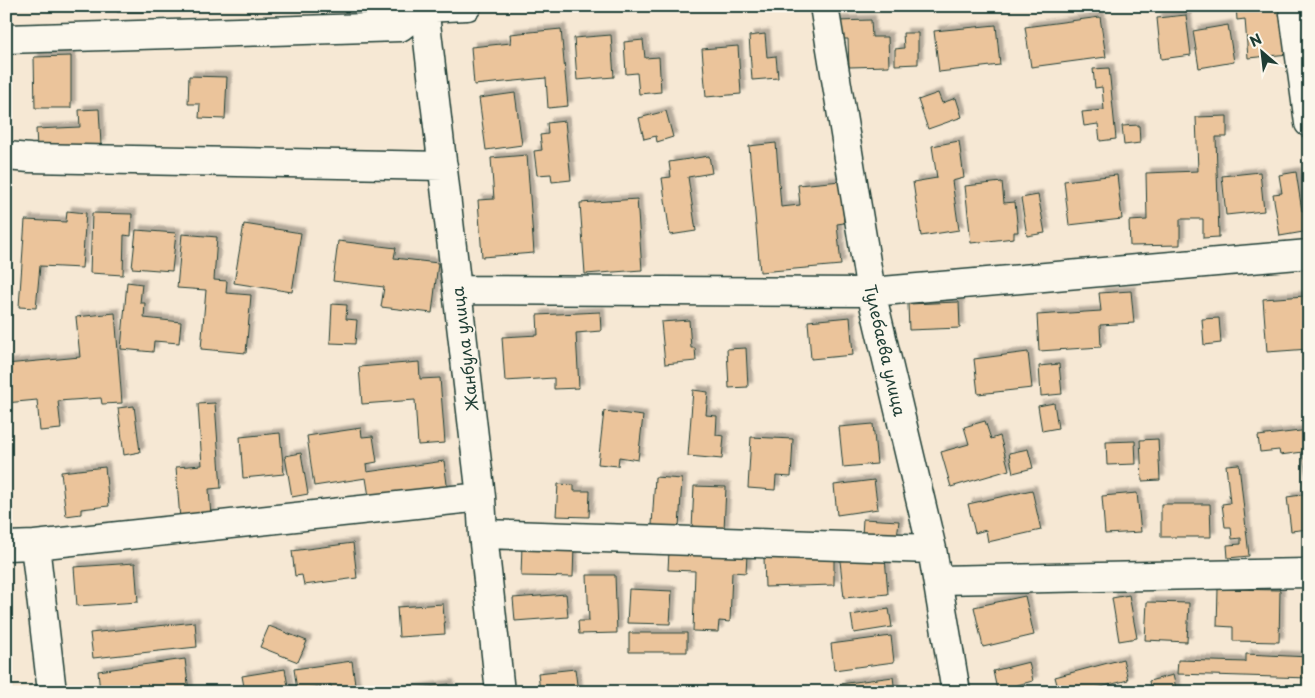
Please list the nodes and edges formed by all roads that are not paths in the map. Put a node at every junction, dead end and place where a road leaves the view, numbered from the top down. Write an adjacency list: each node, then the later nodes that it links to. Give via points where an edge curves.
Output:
1 (468, 6): 4 (street)
2 (824, 6): 11 (street, Тулебаева улица)
3 (1293, 6): 6 (street)
4 (424, 7): 5 (street, via 400,27); 8 (street, Жанбула улица)
5 (6, 39)
6 (1309, 123)
7 (6, 156): 8 (street)
8 (443, 166): 10 (street, Жанбула улица)
9 (1309, 254): 11 (street)
10 (457, 290): 11 (street); 12 (street, Жанбула улица)
11 (871, 292): 16 (street, Тулебаева улица)
12 (481, 497): 13 (street, Жанбула улица); 14 (street)
13 (483, 534): 16 (street); 20 (street, Жанбула улица)
14 (35, 545): 15 (street); 19 (street)
15 (6, 546)
16 (932, 549): 18 (street, Тулебаева улица)
17 (1309, 573): 18 (street)
18 (938, 580): 21 (street, Тулебаева улица)
19 (52, 692)
20 (500, 692)
21 (956, 692)

